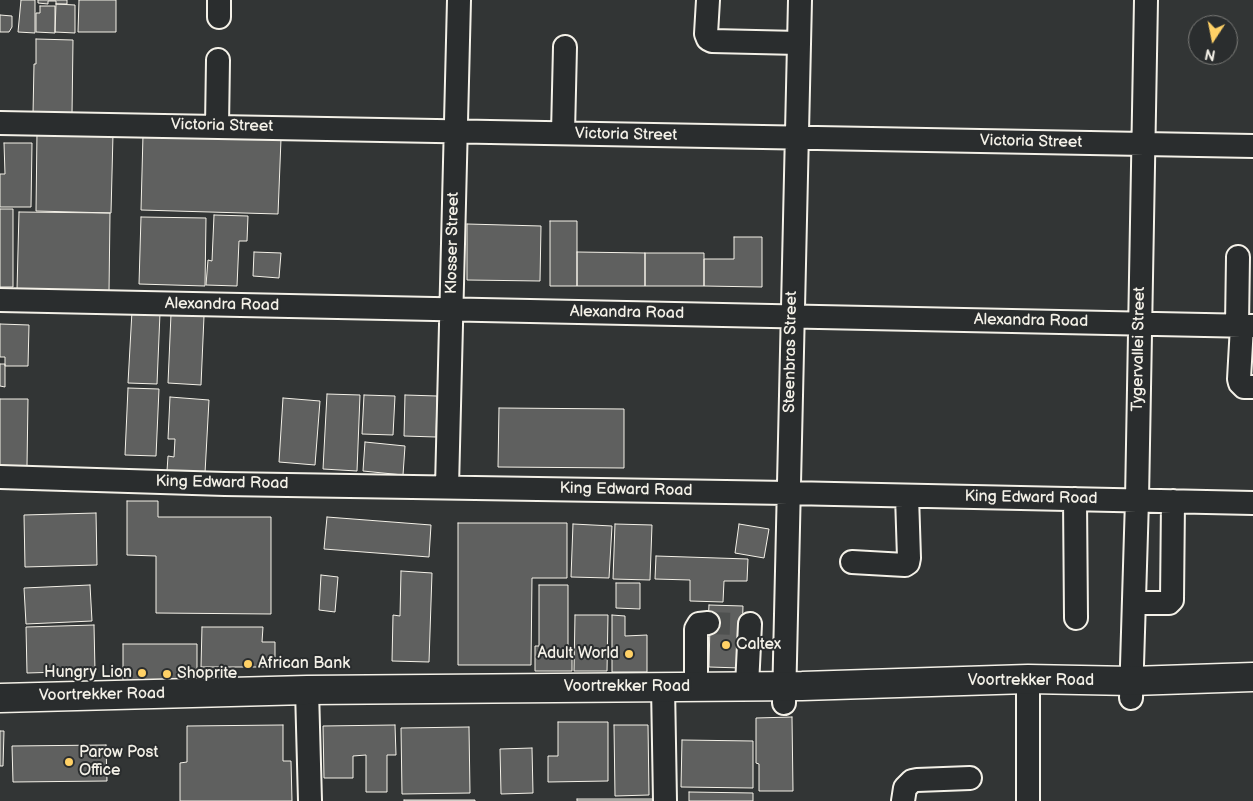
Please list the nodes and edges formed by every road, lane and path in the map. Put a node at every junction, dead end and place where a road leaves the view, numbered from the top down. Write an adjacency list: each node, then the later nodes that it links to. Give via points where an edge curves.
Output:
1 (459, 0): 10 (street, Klosser Street)
2 (708, 0): 5 (street, via 706,34 712,41)
3 (800, 0): 5 (street, Steenbras Street)
4 (1146, 0): 13 (street, Tygervallei Street)
5 (799, 42): 12 (street, Steenbras Street)
6 (564, 46): 11 (street)
7 (218, 60): 9 (street)
8 (0, 123): 9 (street, Victoria Street)
9 (217, 126): 10 (street, Victoria Street)
10 (456, 131): 11 (street, Victoria Street); 17 (street, Klosser Street)
11 (563, 133): 12 (street, Victoria Street)
12 (796, 138): 13 (street, Victoria Street); 18 (street, Steenbras Street)
13 (1143, 144): 14 (street, Victoria Street); 19 (street, Tygervallei Street)
14 (1253, 146)
15 (1238, 257): 20 (street)
16 (0, 300): 17 (street, Alexandra Road)
17 (451, 309): 18 (street, Alexandra Road); 23 (street, Klosser Street)
18 (792, 316): 19 (street, Alexandra Road); 24 (street, Steenbras Street)
19 (1139, 323): 20 (street, Alexandra Road); 27 (street, Tygervallei Street)
20 (1244, 326): 21 (street, via 1239,378 1244,387)
21 (1253, 387)
22 (0, 477): 23 (street, King Edward Road)
23 (448, 487): 24 (street, King Edward Road)
24 (788, 493): 25 (street, King Edward Road); 34 (street, Steenbras Street)
25 (907, 496): 26 (street, King Edward Road); 30 (street, via 908,563)
26 (1076, 499): 27 (street, King Edward Road); 32 (street)
27 (1137, 500): 28 (street, King Edward Road); 31 (street, Tygervallei Street)
28 (1173, 501): 29 (street, King Edward Road); 31 (street, via 1172,600 1169,603)
29 (1253, 503)
30 (852, 562)
31 (1134, 603): 39 (street, Tygervallei Street)
32 (1076, 618)
33 (704, 624): 36 (street, via 697,626 696,632)
34 (785, 624): 37 (street, via 746,624); 40 (street, Steenbras Street)
35 (1253, 677): 39 (main road, Voortrekker Road)
36 (696, 686): 37 (main road, Voortrekker Road); 41 (main road, Voortrekker Road)
37 (747, 686): 40 (main road, Voortrekker Road)
38 (1028, 688): 39 (main road, Voortrekker Road); 40 (main road, Voortrekker Road); 50 (street)
39 (1132, 689): 42 (main road, Voortrekker Road)
40 (784, 694): 41 (main road, Voortrekker Road)
41 (663, 695): 44 (main road, Voortrekker Road); 48 (street)
42 (1253, 695)
43 (0, 698): 44 (main road, Voortrekker Road)
44 (308, 698): 45 (main road, Voortrekker Road); 47 (street)
45 (0, 715)
46 (970, 778): 49 (street, via 917,780 905,788)
47 (310, 801)
48 (665, 801)
49 (903, 801)
50 (1028, 801)

